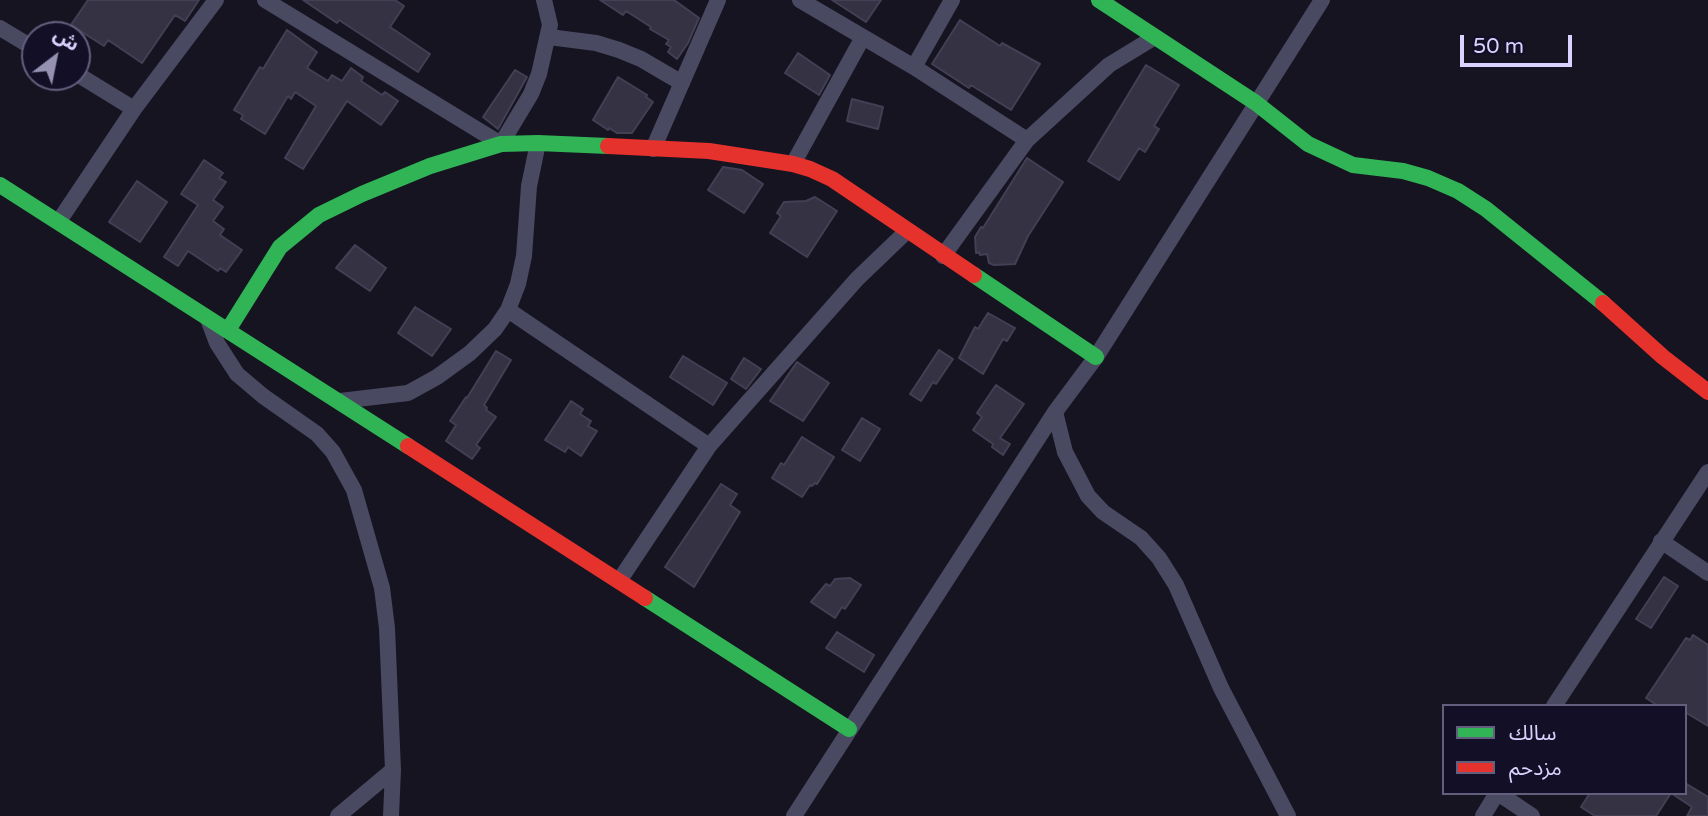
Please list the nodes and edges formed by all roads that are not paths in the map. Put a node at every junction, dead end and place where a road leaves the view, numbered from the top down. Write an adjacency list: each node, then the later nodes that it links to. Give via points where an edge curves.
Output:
1 (216, 0): 18 (street)
2 (265, 0): 21 (street)
3 (544, 0): 10 (street)
4 (718, 0): 16 (street)
5 (800, 0): 11 (street)
6 (952, 0): 14 (street)
7 (1099, 0): 12 (street)
8 (1322, 0): 17 (street)
9 (0, 28): 13 (street)
10 (549, 37): 16 (street, via 619,50); 21 (street, via 531,94)
11 (863, 37): 14 (street); 23 (street)
12 (1155, 37): 17 (street); 19 (street, via 1109,65)
13 (21, 41)
14 (914, 67): 19 (street)
15 (91, 83): 18 (street)
16 (682, 83): 22 (street)
17 (1256, 103): 31 (street); 32 (street, via 1308,144 1353,165 1403,171 1458,191 1585,286)
18 (134, 109): 25 (street)
19 (1027, 141): 27 (street)
20 (538, 143): 21 (street); 22 (street); 28 (street, via 529,186 524,256)
21 (501, 144): 30 (street, via 419,171 319,215 281,247)
22 (653, 149): 23 (street, via 709,151)
23 (793, 164): 26 (street, via 832,179)
24 (0, 185): 25 (street)
25 (59, 221): 29 (street)
26 (907, 231): 27 (street); 35 (street, via 857,279)
27 (943, 256): 31 (street)
28 (508, 310): 33 (street, via 470,353 418,388); 35 (street)
29 (206, 316): 30 (street); 42 (street, via 237,374 317,434 354,490 386,615)
30 (228, 330): 33 (street)
31 (1096, 357): 34 (street)
32 (1708, 392)
33 (340, 401): 39 (street)
34 (1055, 412): 41 (street); 48 (street, via 1065,452 1088,496 1102,512 1141,538 1176,585 1221,688)
35 (709, 446): 39 (street)
36 (1708, 472): 37 (street)
37 (1661, 541): 38 (street); 40 (street)
38 (1708, 573)
39 (619, 581): 41 (street)
40 (1555, 704)
41 (849, 729): 47 (street)
42 (393, 770): 45 (street); 46 (street)
43 (1497, 795): 49 (street)
44 (1501, 795): 50 (street)
45 (338, 816)
46 (391, 816)
47 (794, 816)
48 (1288, 816)
49 (1482, 816)
50 (1532, 816)

